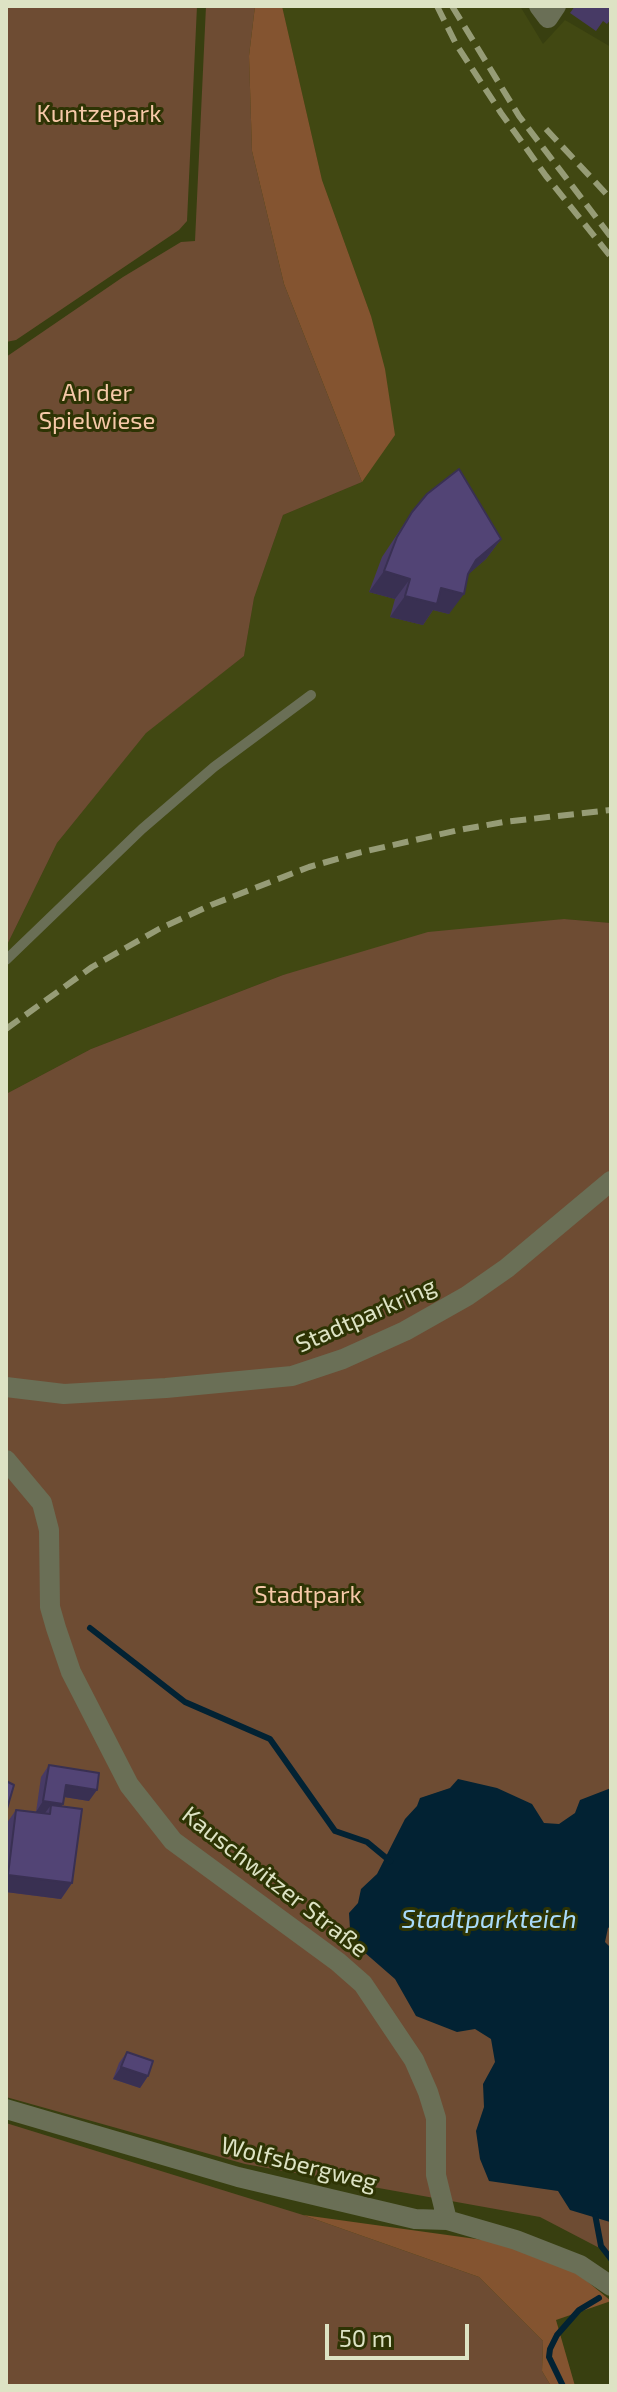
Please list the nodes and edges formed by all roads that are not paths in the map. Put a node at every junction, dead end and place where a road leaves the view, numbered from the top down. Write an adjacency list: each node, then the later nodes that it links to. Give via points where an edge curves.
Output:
1 (311, 695): 2 (lane, via 142,829)
2 (6, 960)
3 (611, 1181): 4 (street, Stadtparkring, via 467,1296 405,1331 292,1376 64,1394)
4 (6, 1387)
5 (6, 1460): 7 (street, Kauschwitzer Straße, via 42,1503 56,1628 71,1672 129,1785 173,1841 363,1984 414,2060 428,2092 436,2118 436,2175)
6 (6, 2109): 7 (street, Wolfsbergweg, via 238,2177 415,2219)
7 (447, 2220): 8 (street, Wolfsbergweg, via 580,2265)
8 (611, 2286)

